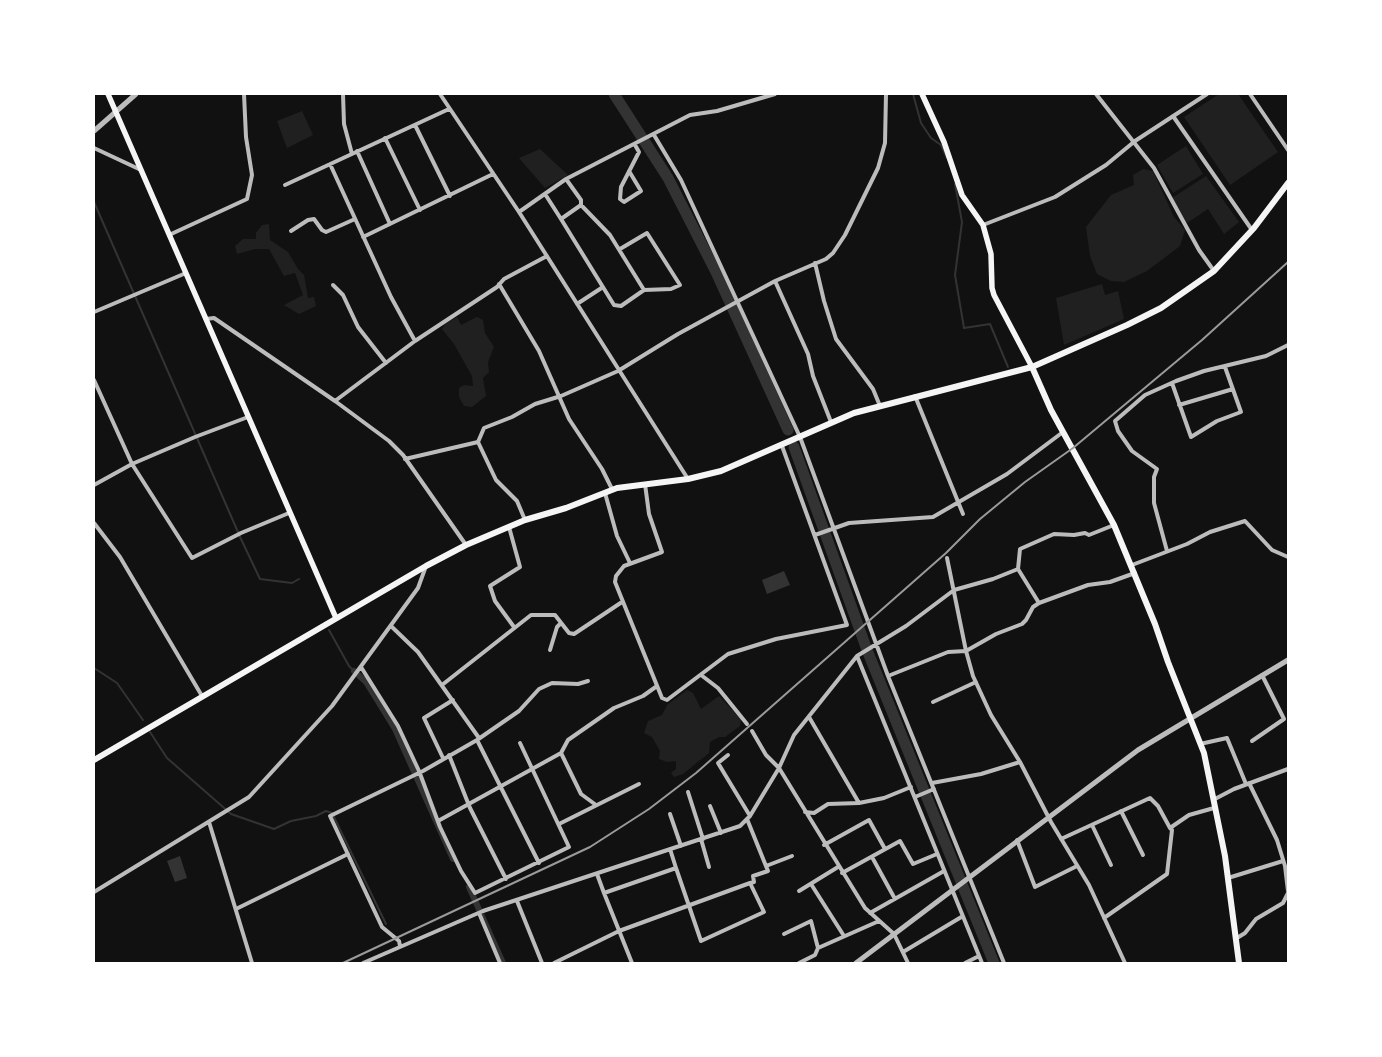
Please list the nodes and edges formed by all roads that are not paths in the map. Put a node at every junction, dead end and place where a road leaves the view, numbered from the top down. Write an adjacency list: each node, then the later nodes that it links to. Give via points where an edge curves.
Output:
1 (108, 94): 13 (main road)
2 (136, 94): 13 (street)
3 (244, 94): 43 (street, via 252,175 247,199)
4 (344, 94): 24 (street, via 344,124)
5 (440, 94): 12 (street)
6 (775, 94): 17 (street, via 717,111 690,115)
7 (886, 94): 47 (street, via 884,143 874,177 839,245 826,259)
8 (922, 94): 40 (main road, via 944,142 962,195)
9 (1096, 94): 19 (street)
10 (1207, 94): 14 (street)
11 (1250, 94): 22 (street)
12 (449, 109): 15 (street); 28 (street)
13 (116, 112): 16 (street); 26 (main road)
14 (1173, 116): 19 (street); 41 (street)
15 (415, 125): 18 (street); 33 (street)
16 (94, 131)
17 (651, 136): 20 (street); 55 (street, via 681,180)
18 (385, 138): 23 (street); 35 (street)
19 (1135, 142): 40 (street, via 1106,166 1055,197); 48 (street, via 1154,168)
20 (636, 145): 27 (street, via 639,152); 29 (street)
21 (94, 148): 26 (street)
22 (1288, 150)
23 (357, 151): 24 (street); 39 (street)
24 (352, 154): 25 (street)
25 (330, 164): 31 (street); 37 (street)
26 (141, 170): 43 (main road)
27 (629, 171): 27 (street, via 621,187 620,199 624,202 640,191)
28 (493, 174): 33 (street); 36 (street)
29 (566, 180): 32 (street); 34 (street, via 581,200)
30 (1288, 182): 41 (main road)
31 (285, 185)
32 (545, 194): 36 (street); 38 (street)
33 (450, 196): 35 (street)
34 (581, 205): 38 (street); 45 (street)
35 (420, 210): 39 (street)
36 (520, 212): 46 (street)
37 (355, 219): 42 (street, via 326,232 314,219 308,220); 44 (street)
38 (561, 219): 53 (street)
39 (390, 224): 44 (street)
40 (983, 225): 62 (main road, via 991,254 994,295)
41 (1252, 230): 48 (main road)
42 (291, 231)
43 (169, 235): 49 (main road)
44 (363, 237): 59 (street)
45 (620, 249): 54 (street); 54 (street, via 647,232 680,285 671,290)
46 (546, 256): 51 (street, via 504,278); 56 (street)
47 (815, 263): 50 (street); 72 (street, via 836,339 873,389)
48 (1214, 271): 62 (main road, via 1161,308)
49 (186, 273): 57 (street); 58 (main road)
50 (775, 281): 55 (street); 74 (street, via 808,354)
51 (499, 284): 59 (street); 68 (street, via 530,334)
52 (333, 285): 61 (street, via 343,295 358,327)
53 (603, 287): 54 (street, via 614,305 621,306); 56 (street)
54 (644, 290)
55 (737, 302): 64 (street); 76 (street)
56 (577, 304): 64 (street)
57 (94, 312)
58 (206, 319): 70 (street, via 214,318); 73 (main road)
59 (414, 341): 61 (street)
60 (1288, 345): 63 (street, via 1266,356)
61 (386, 363): 70 (street)
62 (1032, 367): 69 (main road); 75 (main road)
63 (1225, 367): 66 (street); 67 (street)
64 (618, 371): 68 (street); 81 (street)
65 (94, 380): 80 (street)
66 (1172, 383): 71 (street); 97 (street, via 1145,395 1115,421 1132,451 1157,469 1154,503)
67 (1232, 389): 71 (street); 71 (street, via 1241,412 1217,421 1191,437)
68 (561, 396): 77 (street, via 535,404 484,428); 84 (street, via 569,419)
69 (915, 396): 72 (main road); 86 (street)
70 (335, 401): 79 (street, via 389,441)
71 (1179, 405)
72 (880, 406): 74 (main road)
73 (248, 417): 80 (street); 87 (main road)
74 (831, 422): 76 (main road)
75 (1063, 432): 86 (street, via 1007,474); 91 (main road)
76 (800, 437): 78 (main road); 93 (street)
77 (478, 442): 79 (street); 89 (street, via 496,480 517,501)
78 (782, 446): 81 (main road, via 734,467); 95 (street)
79 (406, 459): 96 (street)
80 (132, 464): 83 (street); 87 (street, via 192,558)
81 (688, 479): 82 (main road)
82 (646, 484): 84 (main road); 100 (street, via 649,514 662,552)
83 (94, 485)
84 (612, 489): 85 (main road)
85 (605, 493): 89 (main road); 100 (street, via 617,536)
86 (957, 504): 88 (street); 93 (street, via 933,517 868,520)
87 (290, 513): 108 (main road)
88 (963, 514)
89 (525, 520): 92 (main road)
90 (94, 523): 94 (street)
91 (1114, 525): 101 (main road); 103 (street, via 1089,535 1054,534 1022,547)
92 (509, 527): 96 (main road); 111 (street, via 520,567 490,586 494,601)
93 (833, 528): 95 (street); 112 (street)
94 (96, 530): 125 (street, via 120,557)
95 (815, 534): 118 (street, via 847,625 752,645 715,662)
96 (466, 545): 102 (main road)
97 (1167, 551): 98 (street, via 1245,521 1272,550); 101 (street)
98 (1288, 557)
99 (947, 558): 105 (street)
100 (630, 563): 106 (street, via 616,576)
101 (1132, 565): 104 (main road)
102 (426, 566): 108 (main road); 110 (street, via 422,581)
103 (1018, 569): 105 (street); 107 (street)
104 (1135, 573): 107 (street, via 1110,582 1088,585); 129 (main road)
105 (954, 590): 112 (street); 114 (street)
106 (622, 602): 109 (street, via 574,634); 124 (street)
107 (1040, 603): 114 (street, via 1033,607 1022,624)
108 (336, 618): 125 (main road)
109 (561, 623): 111 (street, via 555,615 531,615); 113 (street)
110 (392, 627): 117 (street); 123 (street, via 418,652)
111 (514, 627): 123 (street)
112 (876, 645): 115 (street); 120 (street)
113 (550, 650)
114 (966, 651): 120 (street, via 948,652); 122 (street)
115 (859, 655): 128 (street); 150 (street)
116 (1288, 660): 119 (street)
117 (361, 667): 145 (street, via 398,726); 166 (street, via 332,706 252,793)
118 (701, 675): 124 (street, via 668,700 662,698); 130 (street, via 718,688)
119 (1262, 675): 129 (street); 133 (street, via 1284,719)
120 (888, 676): 146 (street)
121 (588, 682): 132 (street, via 552,683 539,688 519,712)
122 (976, 682): 127 (street); 141 (street, via 991,715)
123 (442, 685): 126 (street)
124 (657, 686): 136 (street, via 643,696 614,708 568,740)
125 (202, 696): 140 (main road)
126 (453, 700): 132 (street); 139 (street, via 424,718)
127 (933, 702)
128 (809, 717): 142 (street, via 794,735); 155 (street)
129 (1190, 718): 135 (main road); 163 (street, via 1138,750)
130 (747, 724)
131 (752, 731): 142 (street, via 766,755)
132 (478, 739): 137 (street); 149 (street)
133 (1252, 741)
134 (520, 743): 143 (street)
135 (1200, 744): 148 (street, via 1227,738); 154 (main road)
136 (561, 753): 143 (street); 157 (street, via 581,794)
137 (449, 755): 139 (street); 156 (street)
138 (728, 755): 164 (street, via 718,763)
139 (443, 758): 145 (street)
140 (94, 760)
141 (1020, 762): 146 (street, via 982,774); 163 (street)
142 (779, 768): 161 (street); 164 (street)
143 (533, 769): 149 (street); 167 (street)
144 (1288, 769): 148 (street)
145 (419, 771): 165 (street); 178 (street, via 330,816)
146 (932, 783): 151 (street)
147 (639, 784): 157 (street)
148 (1248, 784): 154 (street); 183 (street, via 1274,833)
149 (501, 786): 156 (street); 184 (street)
150 (910, 788): 153 (street); 155 (street)
151 (934, 789): 153 (street); 195 (street)
152 (688, 792): 171 (street)
153 (914, 797): 179 (street)
154 (1213, 800): 159 (main road)
155 (859, 803): 161 (street, via 828,804 814,813)
156 (469, 804): 165 (street); 197 (street)
157 (596, 805): 167 (street)
158 (710, 806): 170 (street)
159 (1214, 808): 169 (street, via 1189,815); 196 (main road)
160 (1122, 811): 168 (street); 169 (street, via 1150,798); 181 (street)
161 (805, 812): 174 (street)
162 (670, 814): 175 (street)
163 (1049, 817): 172 (street); 173 (street)
164 (748, 818): 170 (street); 187 (street)
165 (438, 821): 197 (street, via 461,871 476,893)
166 (209, 822): 202 (street); 208 (street)
167 (558, 824): 184 (street, via 569,848)
168 (1092, 825): 172 (street); 185 (street)
169 (1170, 828): 212 (street, via 1167,874)
170 (721, 834): 171 (street)
171 (702, 839): 175 (street); 191 (street)
172 (1062, 839): 188 (street)
173 (1018, 840): 188 (street, via 1036,887); 195 (street)
174 (824, 844): 177 (street, via 869,820); 189 (street)
175 (681, 846): 176 (street)
176 (670, 849): 190 (street); 194 (street)
177 (885, 849): 179 (street, via 900,841 912,864); 182 (street)
178 (348, 854): 208 (street); 219 (street, via 382,927 399,941)
179 (937, 854): 192 (street)
180 (792, 856): 187 (street)
181 (1143, 856)
182 (872, 857): 193 (street); 205 (street)
183 (1283, 861): 186 (street); 196 (street)
184 (539, 863): 197 (street)
185 (1111, 865)
186 (1286, 865): 203 (street)
187 (766, 866): 198 (street, via 768,871 753,876 754,882)
188 (1077, 866): 212 (street)
189 (838, 867): 193 (street); 199 (street)
190 (676, 868): 204 (street); 207 (street)
191 (709, 868)
192 (944, 871): 200 (street); 205 (street)
193 (842, 873): 210 (street)
194 (597, 874): 204 (street); 206 (street)
195 (969, 877): 200 (street); 235 (street)
196 (1228, 878): 218 (main road)
197 (506, 879)
198 (750, 883): 207 (street); 207 (street, via 764,912 701,940)
199 (810, 884): 201 (street); 217 (street)
200 (952, 890): 211 (street); 216 (street)
201 (800, 891)
202 (94, 892)
203 (1288, 892): 218 (street, via 1283,903 1256,919)
204 (604, 893): 214 (street)
205 (895, 899): 210 (street)
206 (518, 901): 209 (street); 227 (street)
207 (689, 905): 214 (street)
208 (236, 909): 224 (street)
209 (481, 912): 219 (street); 226 (street)
210 (870, 913): 213 (street)
211 (962, 916): 221 (street); 222 (street)
212 (1104, 918): 236 (street)
213 (879, 921): 216 (street); 217 (street)
214 (619, 931): 228 (street); 229 (street)
215 (784, 934): 220 (street, via 811,921)
216 (894, 934): 221 (street); 231 (street)
217 (844, 936): 220 (street)
218 (1237, 938): 237 (main road)
219 (400, 946): 225 (street)
220 (818, 948): 223 (street)
221 (903, 952): 232 (street)
222 (979, 956): 233 (street); 234 (street)
223 (808, 961): 230 (street)
224 (252, 963)
225 (363, 963)
226 (500, 963)
227 (542, 963)
228 (554, 963)
229 (632, 963)
230 (799, 963)
231 (856, 963)
232 (908, 963)
233 (965, 963)
234 (982, 963)
235 (1004, 963)
236 (1125, 963)
237 (1239, 963)

